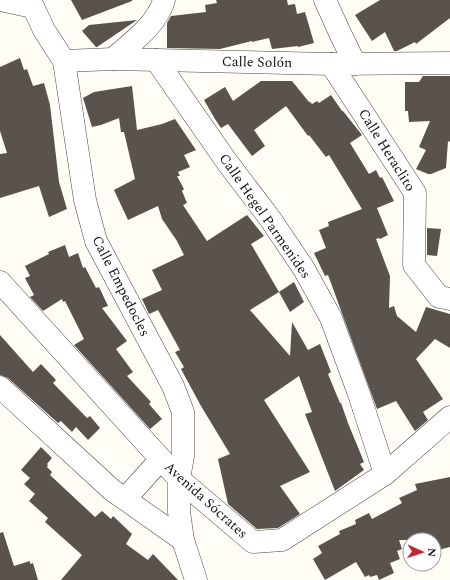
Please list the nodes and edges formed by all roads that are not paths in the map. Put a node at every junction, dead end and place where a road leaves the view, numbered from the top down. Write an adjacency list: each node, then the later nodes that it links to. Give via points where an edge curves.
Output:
1 (0, 0): 4 (street)
2 (164, 0): 5 (street, via 162,10 148,28)
3 (325, 0): 10 (street)
4 (32, 4): 7 (street, Calle Empedocles, via 44,30)
5 (113, 59): 6 (street, Calle Solón); 7 (street, Calle Solón)
6 (156, 60): 9 (street, Calle Solón); 16 (street, Calle Hegel Parmenides, via 304,269 331,318)
7 (64, 61): 17 (street, Calle Empedocles, via 85,200 96,241 173,386 183,412 183,456)
8 (450, 63): 10 (street, Calle Solón)
9 (331, 64): 10 (street, Calle Solón); 12 (street, Calle Heraclito, via 415,193 414,265 439,297)
10 (355, 64)
11 (0, 282): 15 (street, Avenida Sócrates)
12 (450, 299)
13 (0, 387): 18 (street)
14 (450, 417): 16 (street, Avenida Sócrates)
15 (161, 459): 17 (street, Avenida Sócrates); 18 (street)
16 (385, 474): 17 (street, Avenida Sócrates, via 282,540 253,542)
17 (179, 479): 19 (street, Calle Empedocles, via 179,512)
18 (125, 499): 19 (street)
19 (183, 540): 20 (street, Calle Empedocles)
20 (196, 580)

